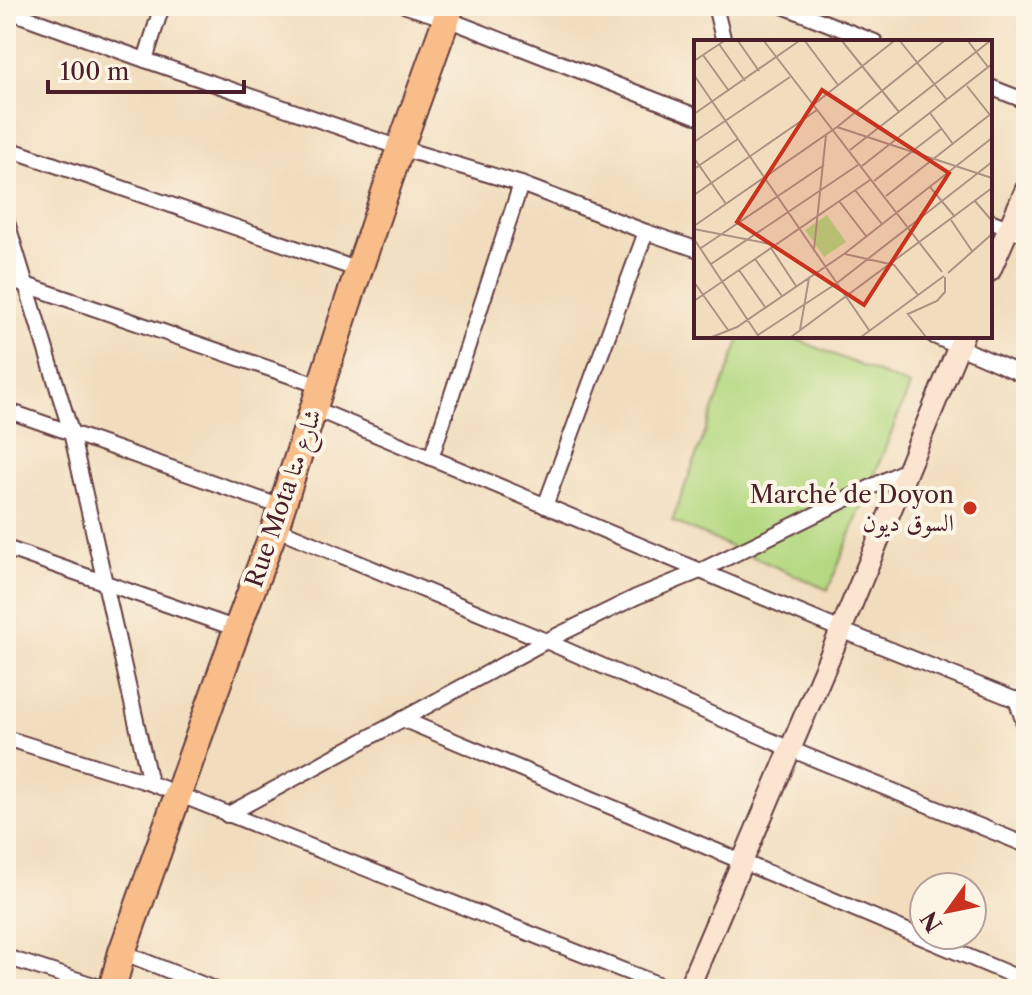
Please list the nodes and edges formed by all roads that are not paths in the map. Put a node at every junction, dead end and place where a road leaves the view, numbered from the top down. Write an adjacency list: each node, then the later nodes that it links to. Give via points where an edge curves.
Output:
1 (162, 6): 9 (street)
2 (406, 6): 6 (street)
3 (715, 6): 7 (street)
4 (783, 6): 8 (street)
5 (6, 10): 9 (street)
6 (449, 12): 12 (street); 14 (highway, Rue Mota شارع متا)
7 (724, 40)
8 (870, 40)
9 (145, 60): 14 (street)
10 (992, 88): 11 (street)
11 (1026, 101)
12 (694, 115)
13 (6, 148): 22 (street)
14 (400, 148): 15 (street); 22 (highway, Rue Mota شارع متا)
15 (521, 184): 19 (street); 30 (street)
16 (1026, 189): 18 (street)
17 (6, 219): 24 (street)
18 (1008, 228): 21 (street)
19 (646, 232): 20 (street); 32 (street)
20 (694, 248)
21 (992, 266)
22 (359, 270): 27 (highway, Rue Mota شارع متا)
23 (6, 278): 24 (street)
24 (26, 286): 27 (street); 29 (street)
25 (961, 341): 26 (street); 31 (street)
26 (1026, 376)
27 (316, 397): 30 (street); 33 (highway, Rue Mota شارع متا)
28 (6, 410): 29 (street)
29 (71, 432): 33 (street); 36 (street)
30 (431, 458): 32 (street)
31 (906, 470): 35 (street); 38 (street)
32 (545, 506): 35 (street)
33 (279, 517): 37 (highway, Rue Mota شارع متا); 39 (street)
34 (6, 548): 36 (street)
35 (700, 571): 38 (street); 39 (street)
36 (104, 581): 37 (street); 45 (street)
37 (237, 629): 46 (highway, Rue Mota شارع متا)
38 (841, 630): 40 (street); 44 (street)
39 (546, 641): 41 (street); 44 (street)
40 (1021, 702): 42 (street)
41 (402, 719): 47 (street); 49 (street)
42 (1026, 729)
43 (6, 738): 45 (street)
44 (790, 749): 48 (street); 49 (street)
45 (150, 783): 46 (street)
46 (179, 796): 47 (street); 50 (highway, Rue Mota شارع متا)
47 (227, 815): 55 (street)
48 (1026, 845)
49 (743, 861): 52 (street); 56 (street)
50 (122, 952): 53 (highway, Rue Mota شارع متا); 54 (street)
51 (6, 957): 53 (street)
52 (1026, 981)
53 (109, 989)
54 (214, 989)
55 (670, 989)
56 (688, 989)

